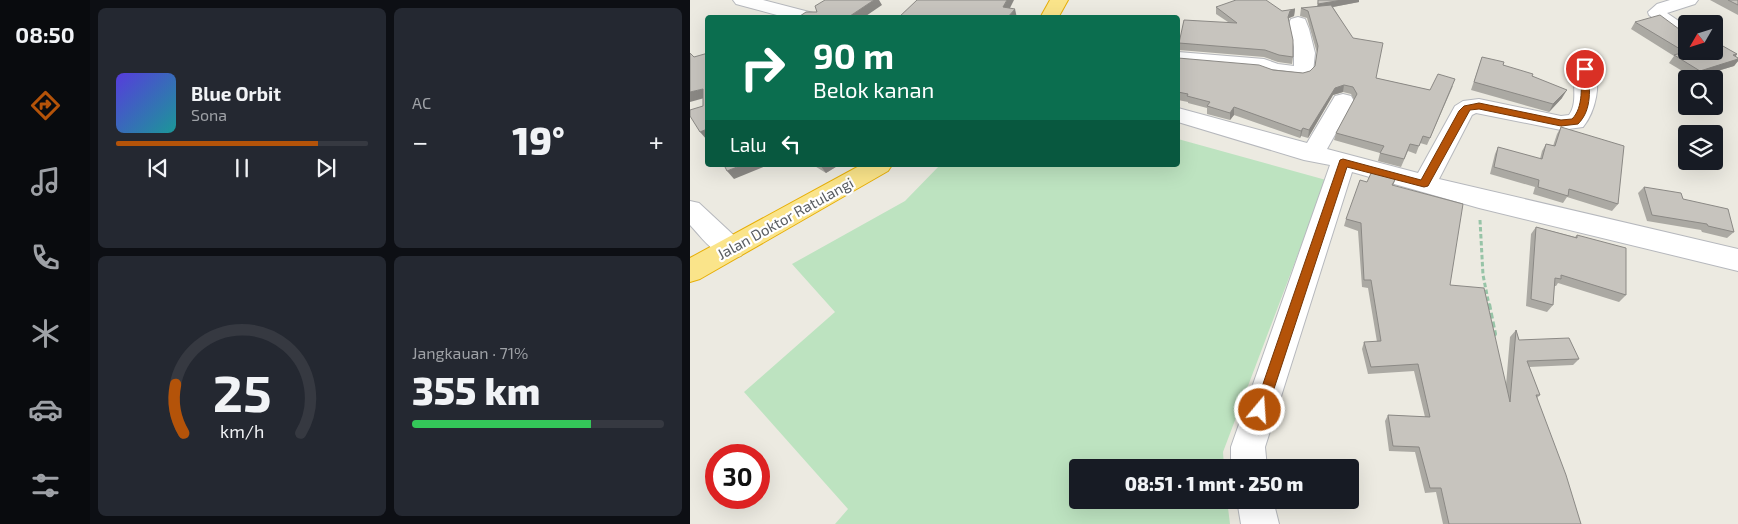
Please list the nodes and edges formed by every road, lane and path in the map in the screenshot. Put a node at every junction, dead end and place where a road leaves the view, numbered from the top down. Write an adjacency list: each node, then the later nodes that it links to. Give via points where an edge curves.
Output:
1 (742, 0): 4 (street)
2 (1059, 0): 5 (highway)
3 (1689, 0): 7 (street, via 1657,12)
4 (800, 15)
5 (1051, 15)
6 (1298, 24): 8 (street, via 1304,52 1301,73 1273,70 1264,65)
7 (1678, 29)
8 (1180, 58)
9 (1585, 69): 15 (street, via 1582,115 1575,122 1561,123 1479,106 1467,108)
10 (1343, 100): 12 (street)
11 (1180, 117): 12 (street)
12 (1312, 154): 13 (street)
13 (1343, 162): 15 (street); 22 (street, via 1248,447)
14 (876, 167): 18 (highway, Jalan Doktor Ratulangi)
15 (1424, 184): 16 (street)
16 (1479, 199): 19 (street); 21 (path, via 1483,275 1495,334)
17 (690, 210): 18 (street)
18 (731, 249): 20 (highway, Jalan Doktor Ratulangi)
19 (1738, 260)
20 (690, 271)
21 (1491, 337)
22 (1249, 459)
23 (1257, 509): 24 (street)
24 (1260, 524)

